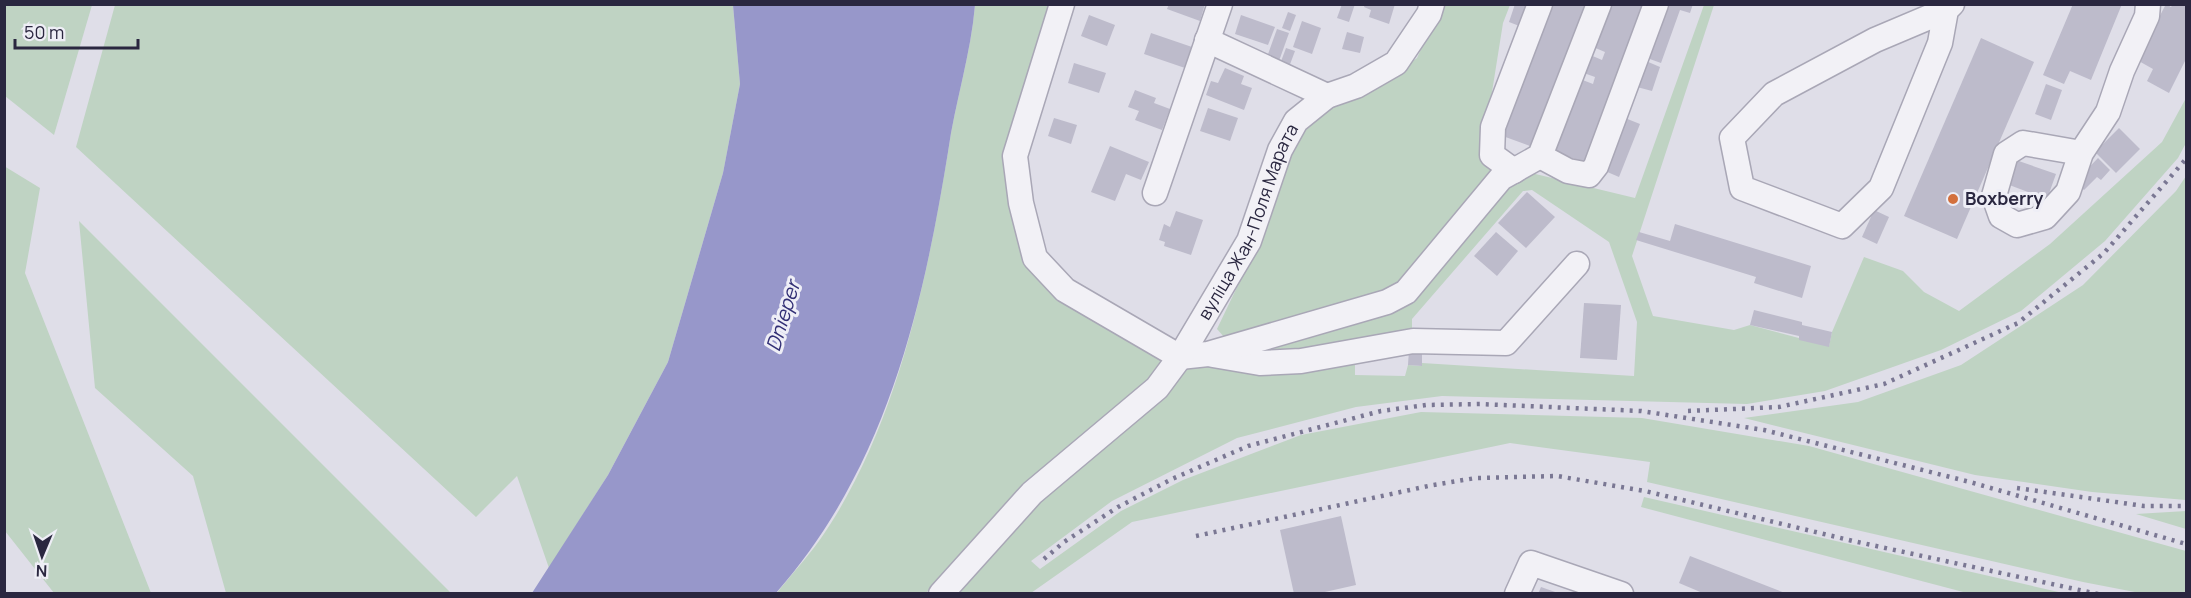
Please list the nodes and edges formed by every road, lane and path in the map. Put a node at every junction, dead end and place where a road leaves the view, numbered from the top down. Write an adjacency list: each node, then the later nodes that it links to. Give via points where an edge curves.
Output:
1 (1062, 4): 17 (street, via 1015,156 1021,203 1035,258 1065,290)
2 (1220, 4): 9 (street)
3 (1432, 4): 10 (street, вуліца Жан-Поля Марата, via 1396,63 1356,86)
4 (1540, 4): 13 (street, via 1493,127 1492,155)
5 (1599, 4): 12 (street)
6 (1656, 4): 12 (street, via 1596,166 1589,175 1568,171)
7 (2148, 4): 11 (street, via 2147,16 2108,112)
8 (1949, 8): 8 (street, via 1940,43 1881,188 1842,226 1742,188 1732,138 1774,94 1875,40)
9 (1207, 40): 10 (street); 14 (street)
10 (1328, 96): 17 (street, вуліца Жан-Поля Марата, via 1296,121 1280,150 1249,241)
11 (2080, 153)
12 (1540, 156): 13 (street)
13 (1514, 171): 16 (street, via 1501,178 1406,292 1387,302)
14 (1155, 193)
15 (1577, 264): 16 (street, via 1506,343 1413,341 1301,361 1260,363)
16 (1208, 354): 17 (street)
17 (1180, 357): 18 (street, вуліца Жан-Поля Марата, via 1156,388 1032,493)
18 (941, 594)
19 (1517, 594): 20 (street, via 1531,564)
20 (1621, 594)

